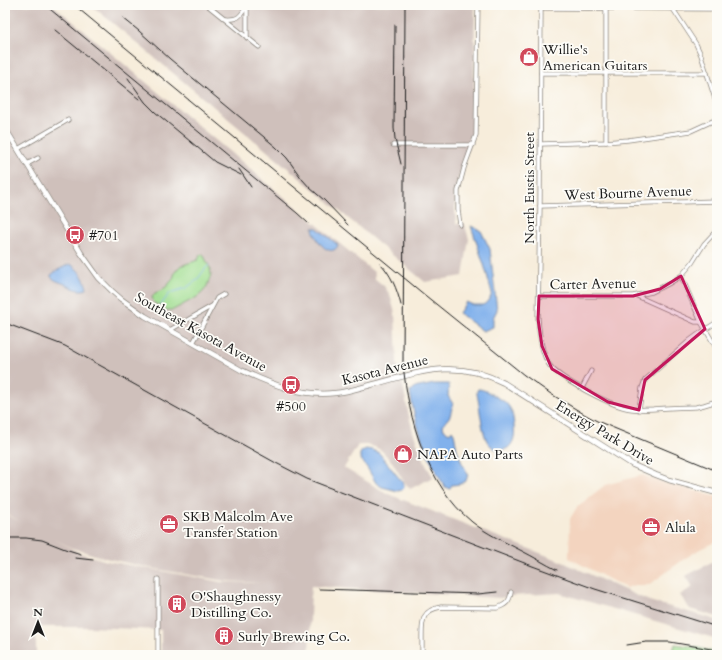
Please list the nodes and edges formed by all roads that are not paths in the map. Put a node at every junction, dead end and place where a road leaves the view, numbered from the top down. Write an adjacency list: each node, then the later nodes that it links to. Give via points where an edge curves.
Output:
1 (207, 5): 9 (street)
2 (247, 5): 9 (street, via 242,15 233,20); 10 (street)
3 (478, 5): 22 (street, via 476,131)
4 (541, 6): 5 (street); 12 (street, North Eustis Street)
5 (606, 7): 6 (street); 14 (street)
6 (667, 7): 7 (street)
7 (673, 9): 8 (street); 13 (street, via 694,41)
8 (717, 9)
9 (224, 19): 10 (street)
10 (247, 38): 11 (street)
11 (259, 47)
12 (540, 73): 14 (street); 20 (street, North Eustis Street)
13 (707, 73): 14 (street); 15 (street)
14 (606, 74): 19 (street)
15 (717, 105)
16 (717, 119): 19 (street, via 691,131)
17 (68, 120): 23 (street)
18 (5, 128): 23 (street, Southeast Kasota Avenue)
19 (606, 142): 20 (street)
20 (540, 144): 27 (street, North Eustis Street)
21 (394, 145): 22 (street)
22 (473, 145): 28 (street, via 458,191)
23 (18, 150): 25 (street, Southeast Kasota Avenue)
24 (38, 158): 25 (street)
25 (27, 164): 38 (street, Southeast Kasota Avenue, via 99,278 121,299)
26 (717, 201): 27 (street, West Bourne Avenue)
27 (540, 206): 32 (street, North Eustis Street)
28 (460, 225)
29 (717, 230): 30 (street, Carter Avenue)
30 (681, 276): 33 (street, Carter Avenue, via 660,289); 35 (street)
31 (224, 294): 34 (street, via 217,298)
32 (539, 296): 33 (street, Carter Avenue); 42 (street, North Eustis Street, via 540,337 548,364)
33 (636, 296): 35 (street, via 695,322)
34 (213, 305): 38 (street); 39 (street)
35 (701, 322): 37 (street)
36 (717, 322): 37 (street)
37 (705, 329): 40 (street); 46 (street, via 645,380)
38 (170, 330): 39 (street, Southeast Kasota Avenue)
39 (193, 343): 43 (street, Southeast Kasota Avenue, via 258,378)
40 (717, 349)
41 (590, 371): 42 (street)
42 (582, 388): 46 (street, via 617,406)
43 (310, 393): 44 (street, Kasota Avenue, via 336,393 427,370 454,369 494,378)
44 (531, 400): 47 (street, Energy Park Drive, via 633,465 662,478)
45 (717, 401): 46 (street, via 696,407)
46 (639, 410)
47 (717, 492)
48 (158, 579): 50 (street)
49 (511, 592): 51 (street, via 508,602 497,608 441,607 430,611 423,619)
50 (158, 655)
51 (422, 655)
52 (632, 655): 53 (street)
53 (640, 655)

